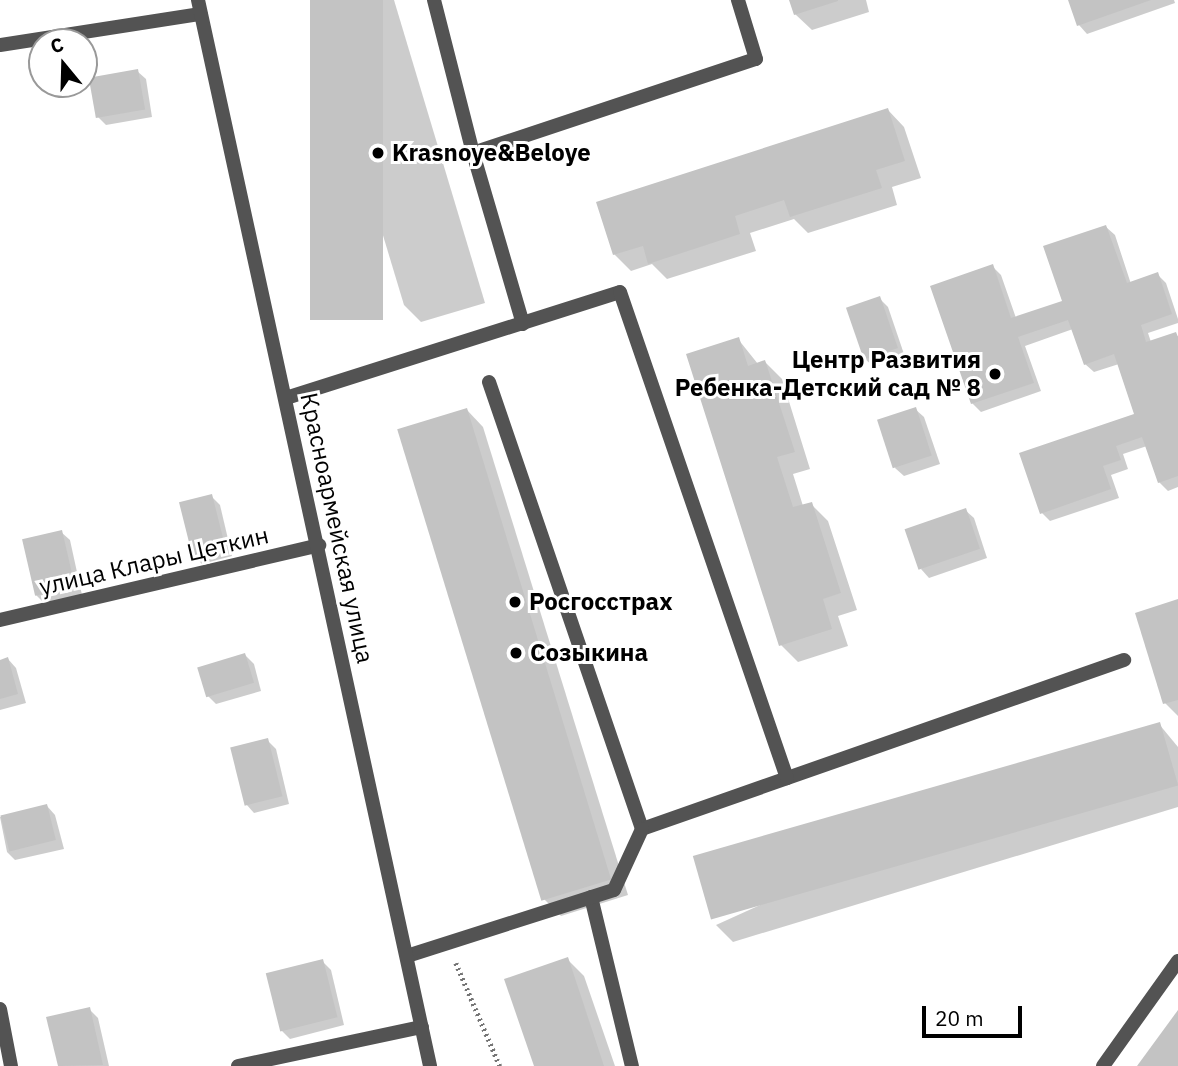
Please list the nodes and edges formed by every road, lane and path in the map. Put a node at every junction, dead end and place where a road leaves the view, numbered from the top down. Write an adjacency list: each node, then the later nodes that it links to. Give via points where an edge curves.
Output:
1 (434, 0): 5 (street)
2 (738, 0): 5 (street, via 756,59)
3 (199, 7): 4 (street); 8 (street, Красноармейская улица)
4 (0, 45)
5 (473, 153): 6 (street)
6 (523, 324): 8 (street); 12 (street, via 620,292)
7 (489, 382): 13 (street)
8 (285, 398): 9 (street, Красноармейская улица)
9 (319, 545): 10 (street, улица Клары Цеткин); 16 (street, Красноармейская улица)
10 (0, 620)
11 (1124, 660): 12 (street)
12 (787, 778): 13 (street)
13 (642, 829): 14 (street, via 614,890)
14 (591, 897): 15 (street); 24 (street)
15 (448, 943): 16 (street); 23 (path)
16 (407, 956): 19 (street, Красноармейская улица)
17 (1178, 961): 25 (street)
18 (0, 1009): 20 (street)
19 (422, 1027): 21 (street); 22 (street, Красноармейская улица)
20 (11, 1066)
21 (238, 1066)
22 (430, 1066)
23 (500, 1066)
24 (632, 1066)
25 (1103, 1066)

